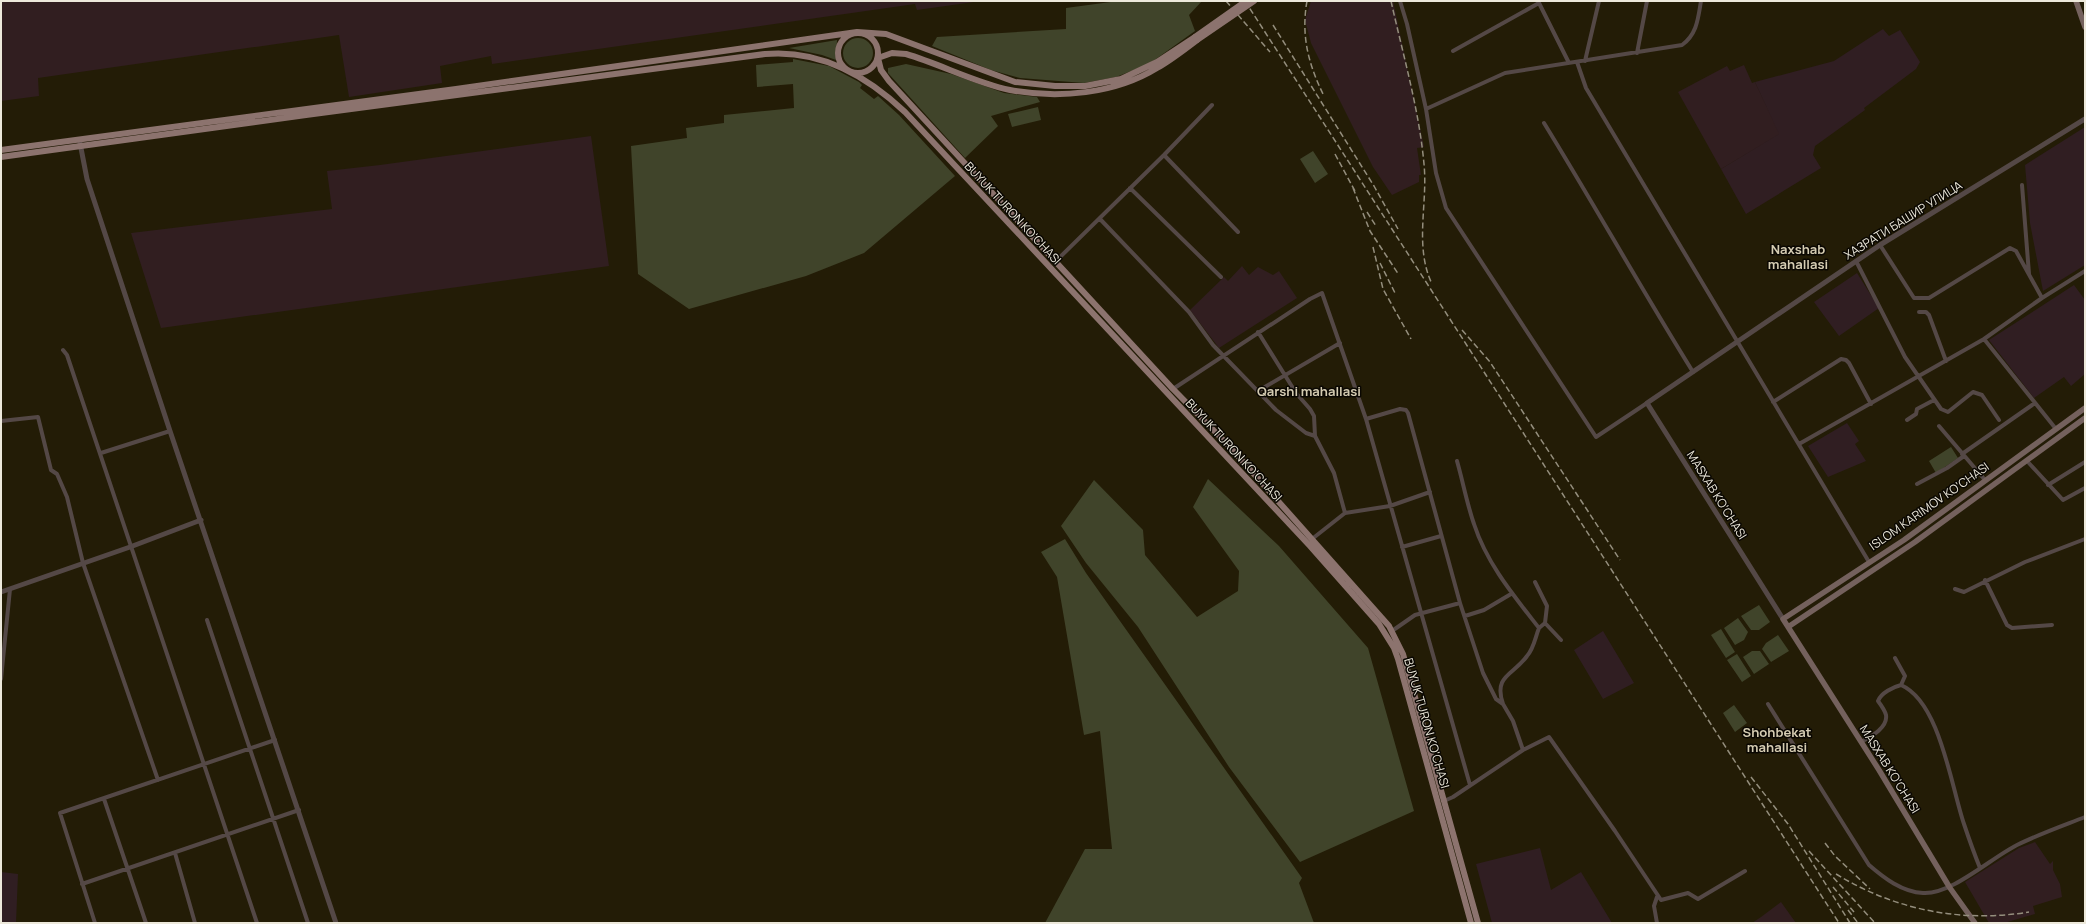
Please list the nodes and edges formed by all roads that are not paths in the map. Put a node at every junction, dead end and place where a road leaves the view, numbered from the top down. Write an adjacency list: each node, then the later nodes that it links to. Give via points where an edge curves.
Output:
1 (1246, 1): 11 (main road, bridge)
2 (1254, 1): 11 (main road, bridge)
3 (1400, 1): 20 (street)
4 (1599, 1): 15 (street)
5 (1648, 1): 13 (street)
6 (1701, 1): 13 (street, via 1695,32 1691,39 1676,47)
7 (2076, 1): 9 (main road)
8 (1539, 2): 12 (street); 17 (street)
9 (2085, 27)
10 (857, 32): 11 (main road, via 886,34 1015,82 1055,86 1085,86 1120,79 1157,62); 14 (main road, via 864,33 874,40); 18 (main road, via 845,37 838,49 840,62); 23 (main road, via 456,89)
11 (1196, 38): 14 (main road, via 1157,69 1142,76 1115,86 1069,94 1009,90 906,54 892,53)
12 (1453, 51)
13 (1637, 53): 15 (street)
14 (878, 58): 18 (main road, via 867,71); 33 (main road, BUYUK TURON KO'CHASI, via 881,70 889,81)
15 (1585, 61): 16 (street)
16 (1577, 62): 17 (street); 43 (street, via 1586,88)
17 (1569, 63): 20 (street, via 1505,73)
18 (850, 71): 24 (main road, BUYUK TURON KO'CHASI, via 825,60 785,52); 51 (main road, BUYUK TURON KO'CHASI, via 872,83 905,112)
19 (1212, 105): 26 (street)
20 (1426, 109): 56 (street, ХАЗРАТИ БАШИР УЛИЦА, via 1436,173 1446,208 1596,437)
21 (2085, 119): 32 (street, ХАЗРАТИ БАШИР УЛИЦА)
22 (1544, 124): 47 (street)
23 (80, 138): 24 (street); 25 (main road)
24 (80, 146): 27 (main road, BUYUK TURON KO'CHASI); 66 (street, via 87,179)
25 (1, 150)
26 (1164, 155): 29 (street); 31 (street)
27 (1, 157)
28 (2022, 185): 36 (street)
29 (1130, 188): 30 (street); 37 (street)
30 (1100, 219): 33 (street); 45 (street, via 1189,312 1213,346)
31 (1238, 232)
32 (1880, 245): 34 (street, ХАЗРАТИ БАШИР УЛИЦА); 36 (street, via 1914,298 1929,298 2010,248 2016,252)
33 (1056, 261): 50 (main road, BUYUK TURON KO'CHASI)
34 (1856, 261): 43 (street, ХАЗРАТИ БАШИР УЛИЦА); 49 (street, via 1879,303 1883,317)
35 (2085, 271): 38 (street)
36 (2029, 276): 38 (street)
37 (1221, 277)
38 (2042, 298): 41 (street)
39 (1919, 312): 46 (street, via 1926,312 1929,315)
40 (1258, 332): 42 (street, via 1322,293); 45 (street); 48 (street)
41 (1984, 339): 46 (street); 55 (street)
42 (1340, 343): 48 (street); 60 (street)
43 (1737, 343): 47 (street, ХАЗРАТИ БАШИР УЛИЦА); 54 (street)
44 (63, 350): 70 (street, via 69,360)
45 (1223, 355): 50 (street); 52 (street)
46 (1946, 361): 49 (street)
47 (1693, 372): 56 (street, ХАЗРАТИ БАШИР УЛИЦА)
48 (1284, 375): 52 (street); 67 (street, via 1314,416)
49 (1918, 377): 53 (street); 57 (street)
50 (1172, 388): 51 (main road); 84 (main road, BUYUK TURON KO'CHASI, via 1230,447)
51 (1164, 391): 139 (main road, BUYUK TURON KO'CHASI, via 1310,546 1389,638 1398,659)
52 (1258, 391): 67 (street, via 1276,410 1306,433)
53 (1934, 400): 61 (street); 62 (street, via 1941,409 1948,412 1973,392 1978,392)
54 (1773, 402): 57 (street, via 1841,359 1846,360); 68 (street)
55 (2035, 402): 65 (street); 71 (street)
56 (1646, 403): 99 (street, MASXAB KO'CHASI)
57 (1871, 404): 68 (street)
58 (2085, 408): 65 (main road, ISLOM KARIMOV KO‘CHASI)
59 (2085, 418): 72 (main road, ISLOM KARIMOV KO‘CHASI)
60 (1366, 419): 79 (street, via 1400,409 1406,410); 80 (street)
61 (1907, 420)
62 (1999, 420)
63 (1, 421): 89 (street, via 38,417 51,470 57,474 67,497)
64 (1938, 426): 71 (street)
65 (2056, 429): 69 (main road, ISLOM KARIMOV KO‘CHASI)
66 (170, 431): 70 (street); 82 (street)
67 (1315, 436): 81 (street, via 1334,473)
68 (1799, 444): 88 (street)
69 (2026, 451): 72 (main road); 75 (main road, ISLOM KARIMOV KO‘CHASI)
70 (101, 453): 86 (street)
71 (1963, 455): 75 (street); 76 (street, via 1947,468)
72 (2029, 459): 77 (street); 103 (main road, ISLOM KARIMOV KO‘CHASI, via 1915,542)
73 (1457, 461): 95 (street, via 1474,525 1497,573)
74 (2085, 462): 77 (street)
75 (1985, 480): 88 (main road, ISLOM KARIMOV KO‘CHASI, via 1904,540)
76 (1916, 484)
77 (2048, 485): 78 (street, via 2063,500)
78 (2085, 488)
79 (1430, 492): 80 (street); 83 (street)
80 (1390, 506): 81 (street); 87 (street)
81 (1345, 513): 84 (street)
82 (201, 520): 86 (street); 113 (street)
83 (1441, 536): 87 (street); 96 (street)
84 (1312, 539): 105 (main road, BUYUK TURON KO'CHASI)
85 (2085, 540): 90 (street)
86 (130, 547): 89 (street); 117 (street)
87 (1402, 547): 97 (street)
88 (1869, 562): 99 (main road, ISLOM KARIMOV KO‘CHASI)
89 (83, 563): 92 (street); 118 (street)
90 (1985, 580): 93 (street, via 1964,592); 102 (street, via 2007,625 2012,628)
91 (1535, 582): 101 (street, via 1547,606)
92 (10, 589): 94 (street); 108 (street)
93 (1955, 590)
94 (1, 592)
95 (1511, 594): 98 (street, via 1484,610); 104 (street)
96 (1460, 603): 97 (street); 98 (street)
97 (1420, 614): 105 (street); 119 (street)
98 (1465, 616): 111 (street, via 1483,673 1496,699)
99 (1783, 619): 103 (main road, MASXAB KO'CHASI)
100 (207, 620): 115 (street)
101 (1545, 623): 104 (street); 106 (street)
102 (2052, 625)
103 (1788, 627): 114 (main road, MASXAB KO'CHASI)
104 (1540, 628): 111 (street, via 1526,659 1501,682 1499,694)
105 (1392, 631): 121 (main road, BUYUK TURON KO'CHASI, via 1403,654)
106 (1561, 640)
107 (1895, 658): 110 (street, via 1906,676)
108 (2, 661): 109 (street)
109 (1, 679)
110 (1901, 685): 114 (street, via 1895,686 1880,697 1878,701 1886,718 1879,731); 127 (street, via 1916,694 1937,730 1964,824)
111 (1503, 704): 116 (street, via 1513,721)
112 (1768, 704): 131 (street, via 1869,866 1888,880 1917,892)
113 (275, 740): 115 (street); 122 (street)
114 (1861, 742): 131 (main road, MASXAB KO'CHASI)
115 (250, 749): 117 (street); 124 (street)
116 (1523, 750): 119 (street); 132 (street, via 1549,737 1615,831)
117 (203, 764): 118 (street); 125 (street)
118 (158, 780): 120 (street)
119 (1470, 785): 121 (street)
120 (104, 799): 128 (street); 130 (street, via 60,814)
121 (1444, 801): 140 (main road, BUYUK TURON KO'CHASI)
122 (299, 810): 124 (street); 138 (street)
123 (2085, 817): 127 (street, via 2016,846)
124 (273, 819): 125 (street); 137 (street)
125 (226, 836): 126 (street); 136 (street)
126 (174, 853): 128 (street); 135 (street)
127 (1980, 868): 131 (street)
128 (128, 869): 130 (street); 134 (street)
129 (1745, 871): 132 (street, via 1698,899 1688,892 1661,900)
130 (82, 884): 133 (street)
131 (1950, 888): 142 (main road, MASXAB KO'CHASI)
132 (1657, 897): 141 (street, via 1654,906)
133 (95, 923)
134 (146, 923)
135 (195, 923)
136 (257, 923)
137 (308, 923)
138 (336, 923)
139 (1471, 923)
140 (1478, 923)
141 (1657, 923)
142 (1975, 923)

